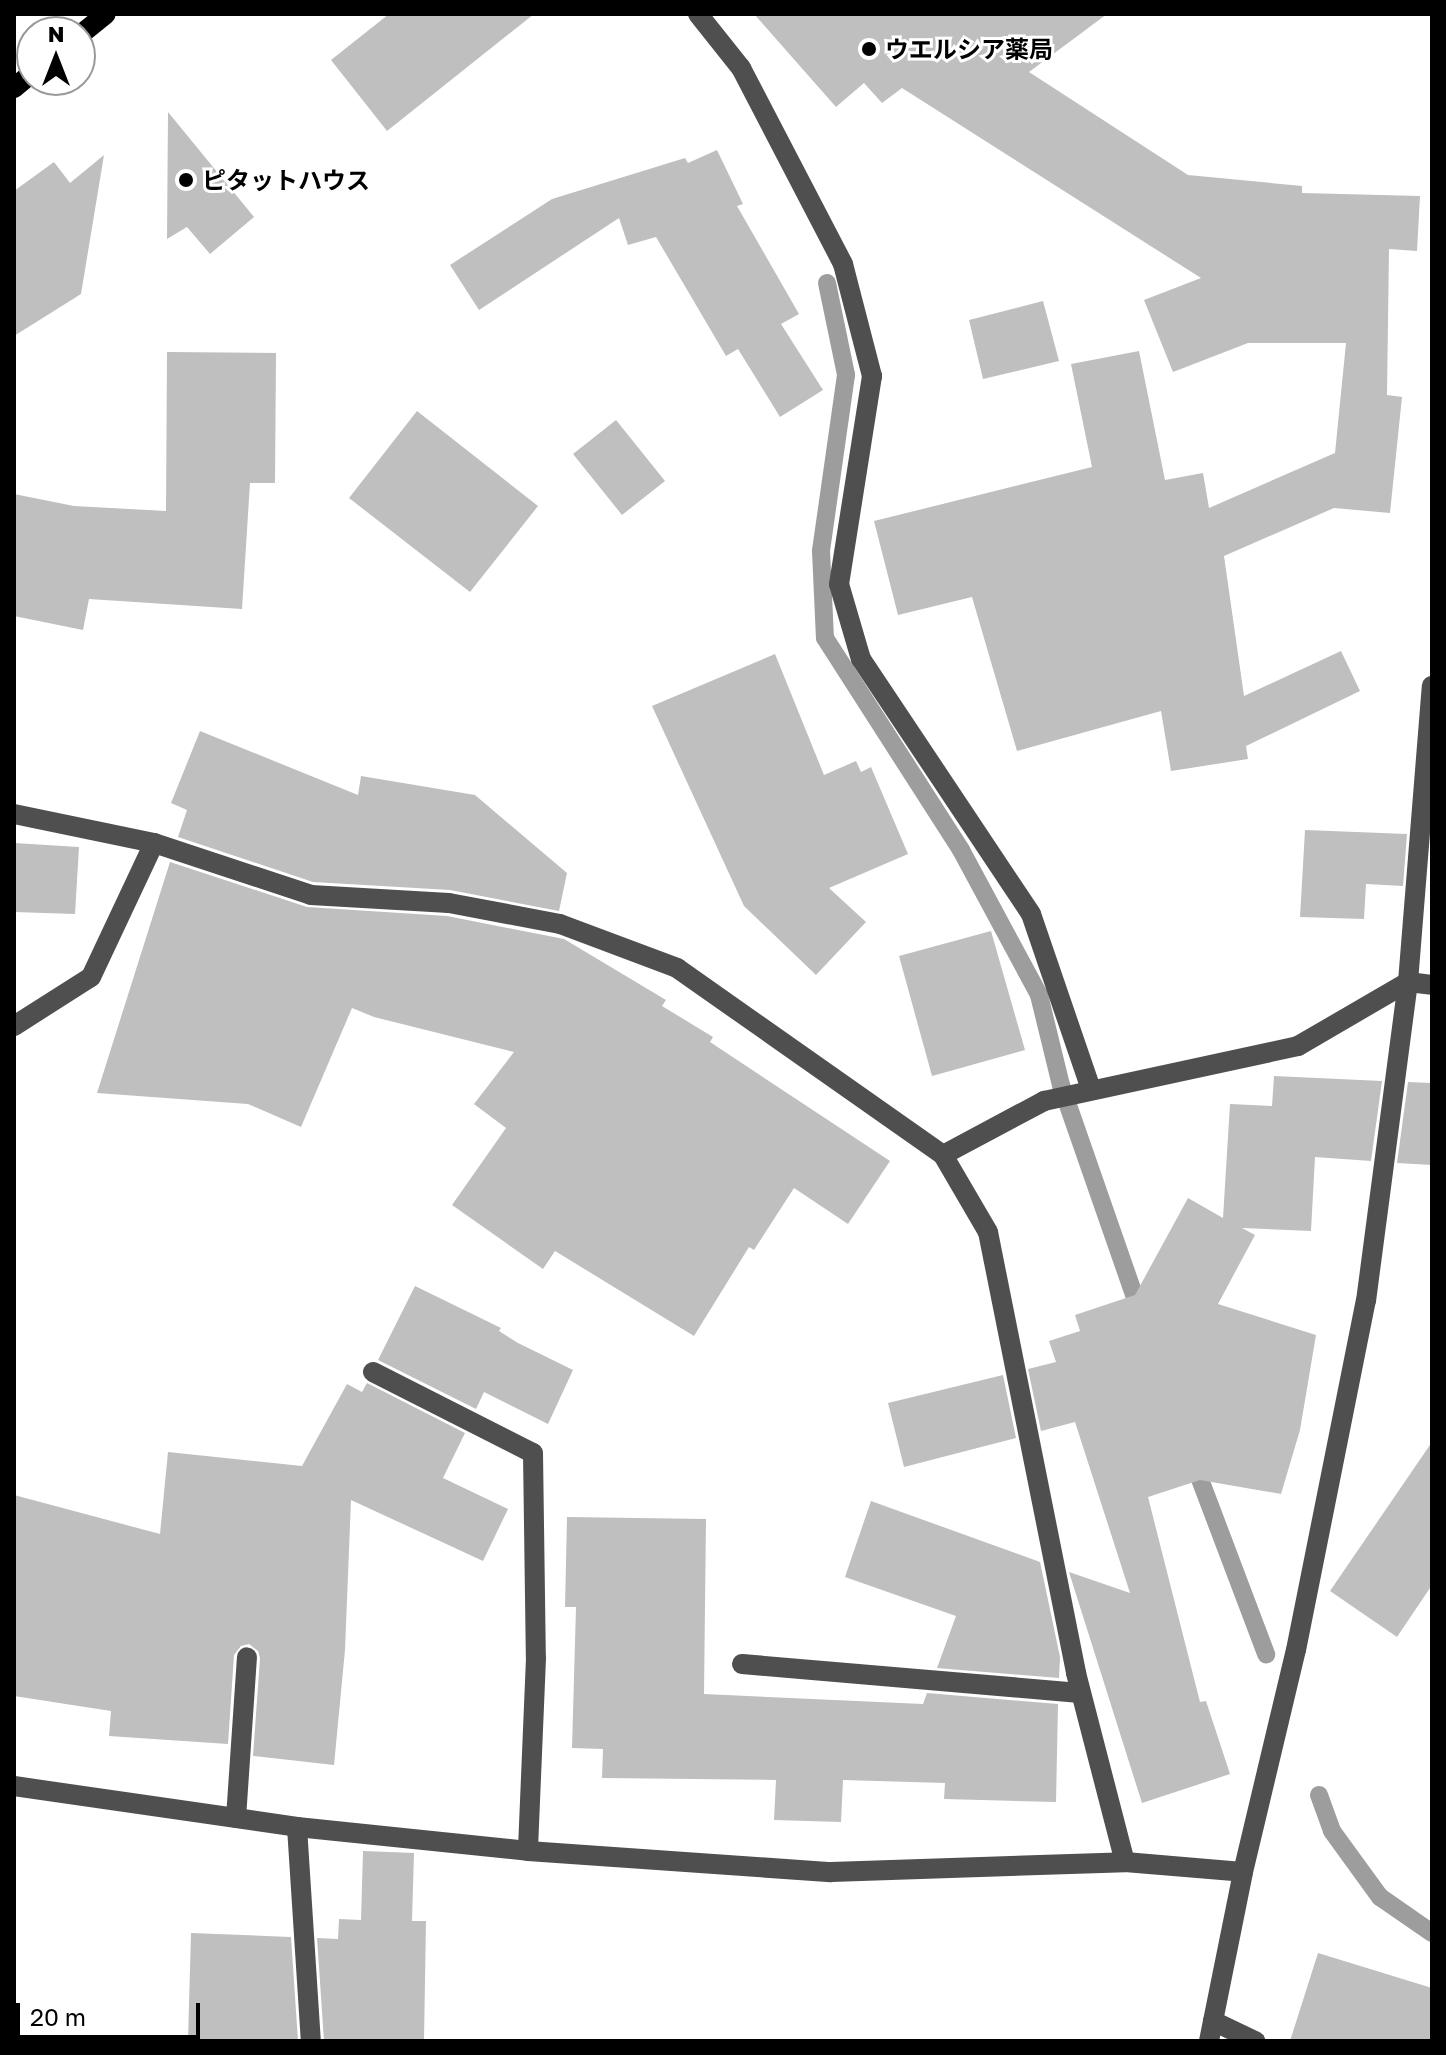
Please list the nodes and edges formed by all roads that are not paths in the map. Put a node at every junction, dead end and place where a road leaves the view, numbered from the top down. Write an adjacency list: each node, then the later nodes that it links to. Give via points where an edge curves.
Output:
1 (698, 14): 8 (street, via 741,68 843,264 872,376 839,584 861,659 1031,914)
2 (1432, 686): 5 (street)
3 (14, 814): 4 (street)
4 (154, 843): 7 (street, via 91,977); 9 (street, via 311,895 449,903 560,924 677,968)
5 (1408, 982): 6 (street); 8 (street, via 1298,1046); 19 (street, via 1366,1301 1296,1650)
6 (1432, 985)
7 (14, 1026)
8 (1086, 1090): 9 (street, via 1044,1101)
9 (943, 1155): 13 (street, via 988,1232)
10 (373, 1372): 17 (street, via 533,1453 536,1658)
11 (247, 1657): 15 (street)
12 (742, 1664): 13 (street)
13 (1080, 1693): 18 (street)
14 (14, 1786): 15 (street)
15 (236, 1818): 16 (street)
16 (297, 1827): 17 (street); 21 (street)
17 (528, 1851): 18 (street, via 831,1872)
18 (1125, 1862): 19 (street)
19 (1243, 1872): 20 (street)
20 (1211, 2031): 22 (street)
21 (311, 2041)
22 (1255, 2041)

